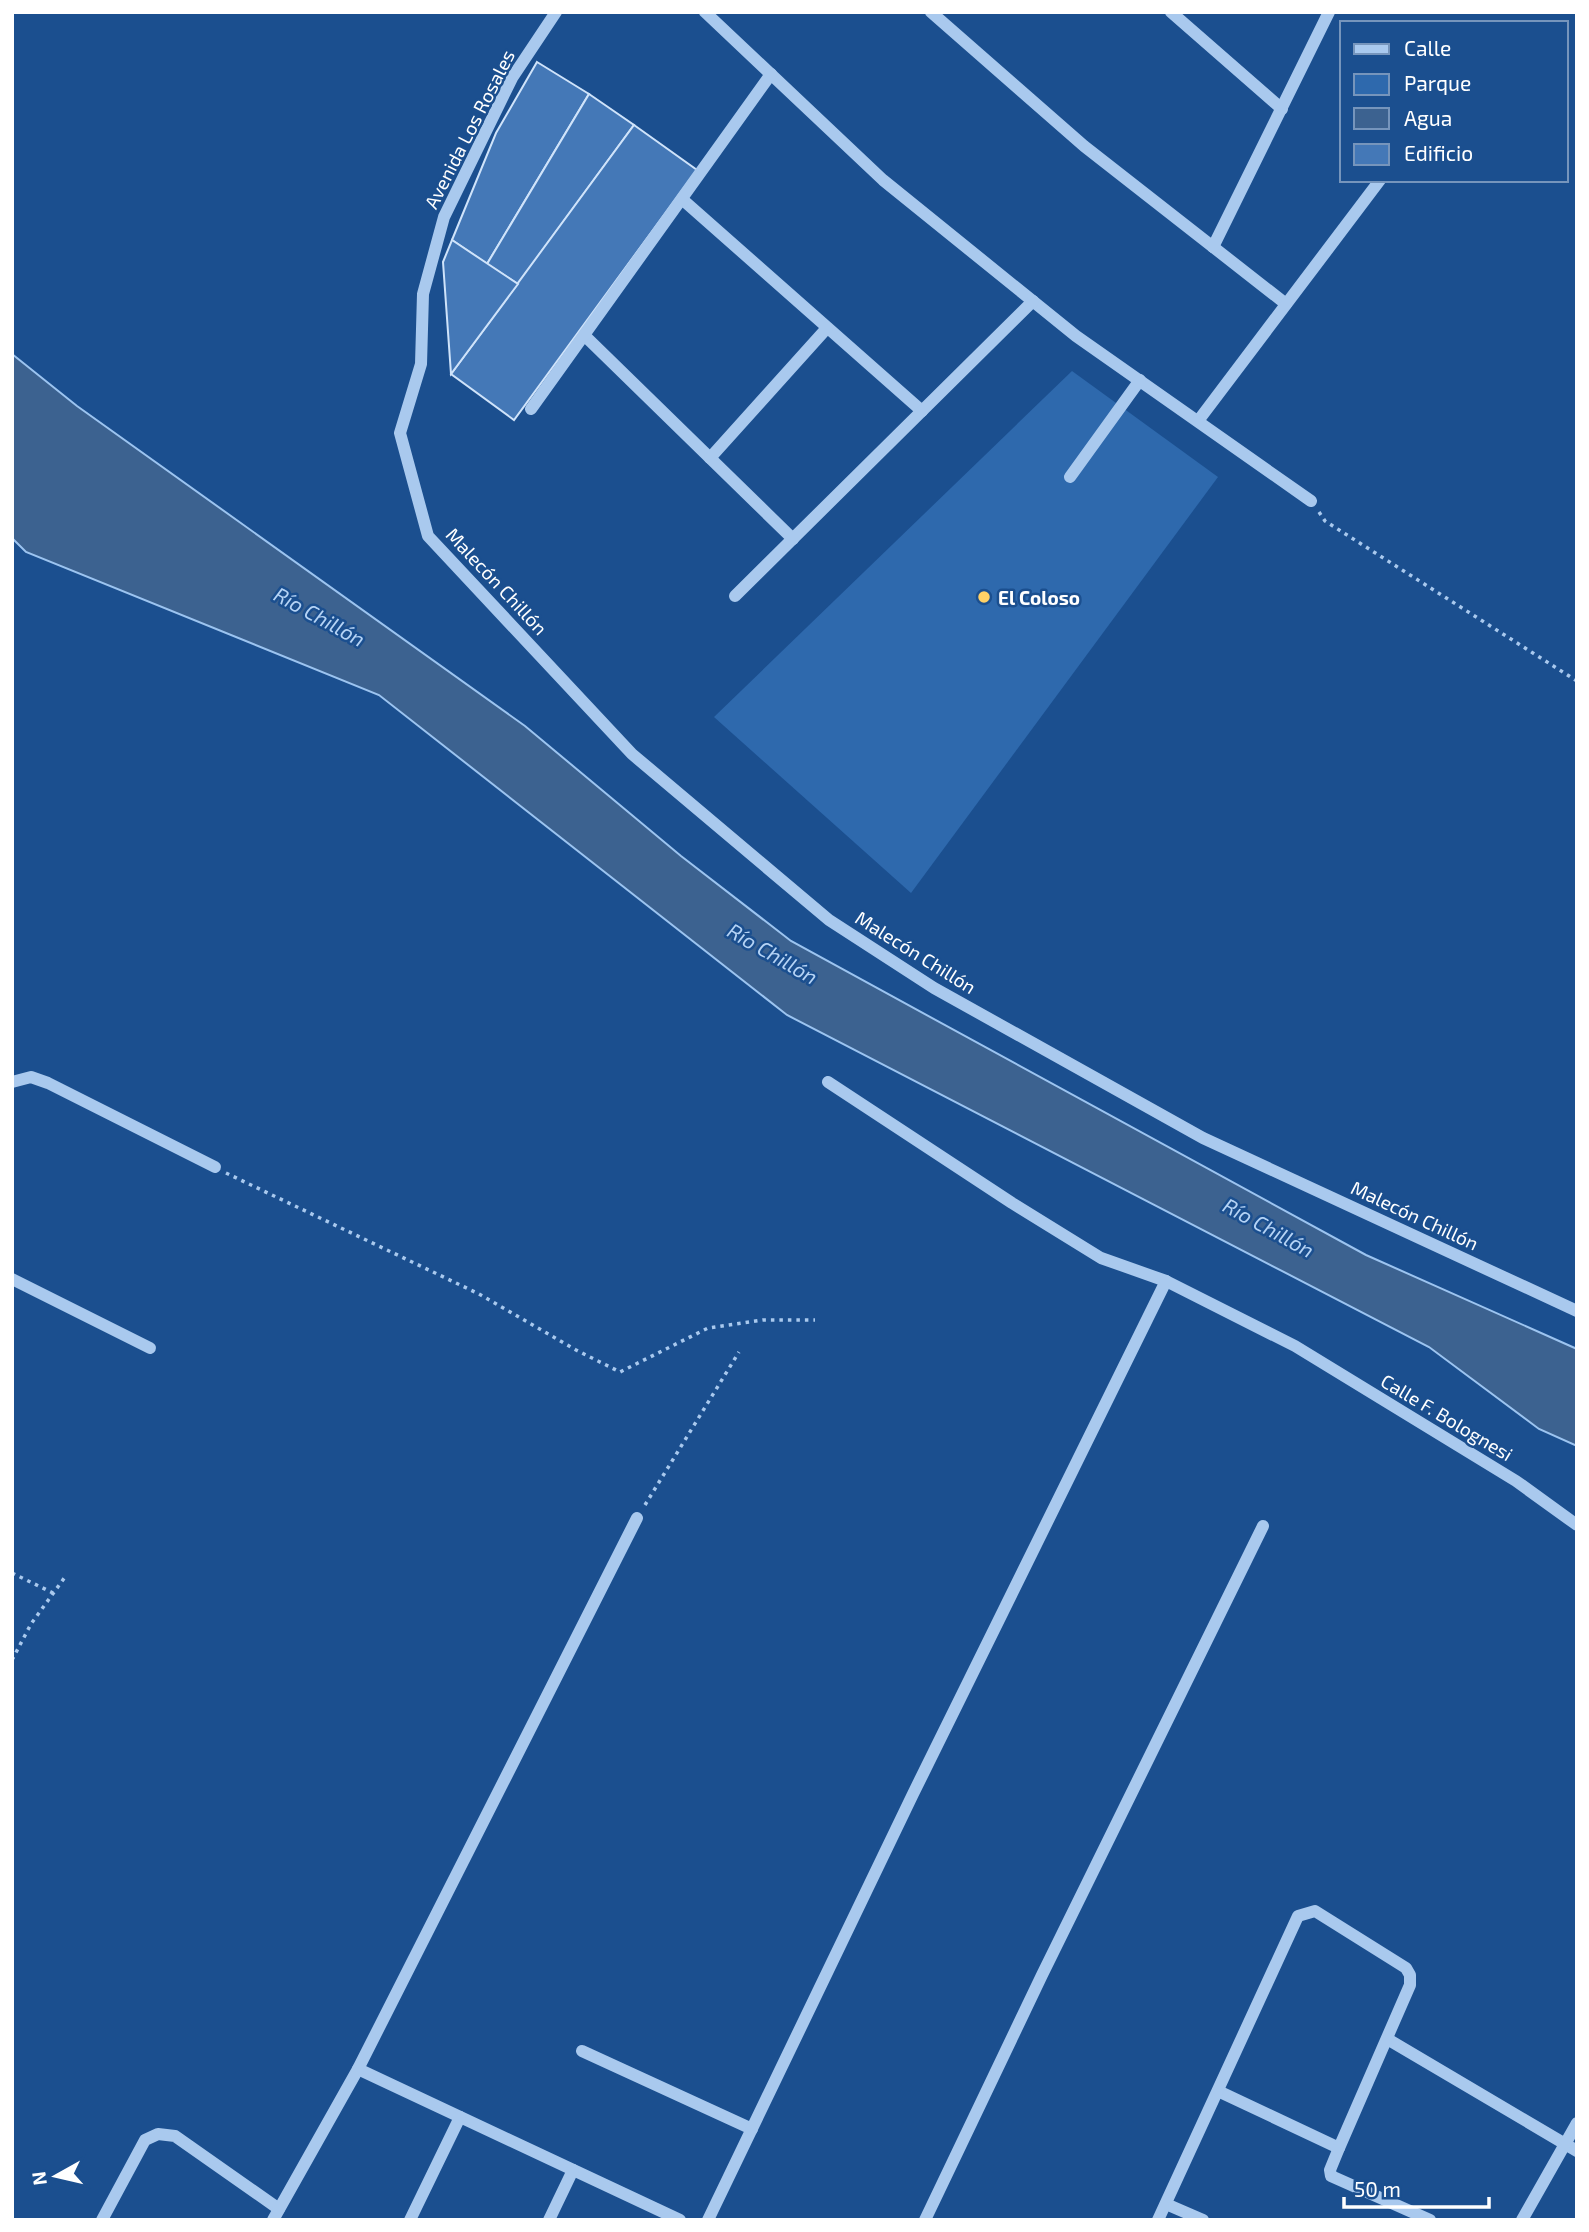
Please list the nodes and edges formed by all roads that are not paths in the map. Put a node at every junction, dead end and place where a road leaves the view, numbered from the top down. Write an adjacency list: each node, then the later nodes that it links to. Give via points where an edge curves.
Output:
1 (556, 12): 19 (street, Avenida Los Rosales, via 512,78 444,217 424,294 421,363)
2 (705, 12): 6 (street)
3 (931, 12): 10 (street, via 1084,146)
4 (1171, 12): 7 (street)
5 (1329, 12): 7 (street)
6 (771, 74): 9 (street); 11 (street, via 883,180)
7 (1282, 109): 10 (street)
8 (1378, 182): 12 (street)
9 (683, 200): 13 (street); 14 (street)
10 (1213, 247): 12 (street)
11 (1033, 301): 15 (street); 17 (street)
12 (1286, 304): 18 (street)
13 (827, 328): 17 (street); 20 (street)
14 (585, 336): 16 (street); 20 (street)
15 (1140, 380): 18 (street); 21 (street)
16 (531, 409)
17 (922, 411): 23 (street)
18 (1198, 421): 22 (street)
19 (400, 433): 30 (street, Malecón Chillón, via 428,536 632,754 829,920 934,988 1203,1138)
20 (710, 458): 23 (street)
21 (1070, 477)
22 (1311, 501)
23 (793, 539): 24 (street)
24 (735, 596)
25 (12, 1082): 27 (street, via 31,1077 48,1083)
26 (828, 1082): 29 (street, Calle F. Bolognesi, via 1101,1258)
27 (215, 1167)
28 (12, 1279): 31 (street)
29 (1166, 1281): 33 (street, Calle F. Bolognesi, via 1295,1346 1516,1482); 41 (street)
30 (1577, 1311)
31 (150, 1348)
32 (637, 1518): 37 (street)
33 (1577, 1525)
34 (1263, 1526): 52 (street)
35 (1389, 2040): 38 (street, via 1410,1985 1406,1968 1315,1911 1306,1911 1298,1916); 42 (street); 43 (street)
36 (582, 2051): 41 (street)
37 (358, 2069): 39 (street); 46 (street)
38 (1218, 2091): 42 (street); 45 (street)
39 (460, 2117): 44 (street); 48 (street)
40 (1577, 2123): 43 (street)
41 (752, 2129): 51 (street)
42 (1339, 2148): 55 (street, via 1330,2170 1335,2180)
43 (1571, 2148): 56 (street)
44 (573, 2170): 49 (street); 50 (street)
45 (1166, 2204): 53 (street); 54 (street)
46 (276, 2215): 47 (street, via 175,2136 158,2134 145,2140)
47 (102, 2220)
48 (410, 2220)
49 (549, 2220)
50 (680, 2220)
51 (708, 2220)
52 (925, 2220)
53 (1158, 2220)
54 (1203, 2220)
55 (1430, 2220)
56 (1522, 2220)

